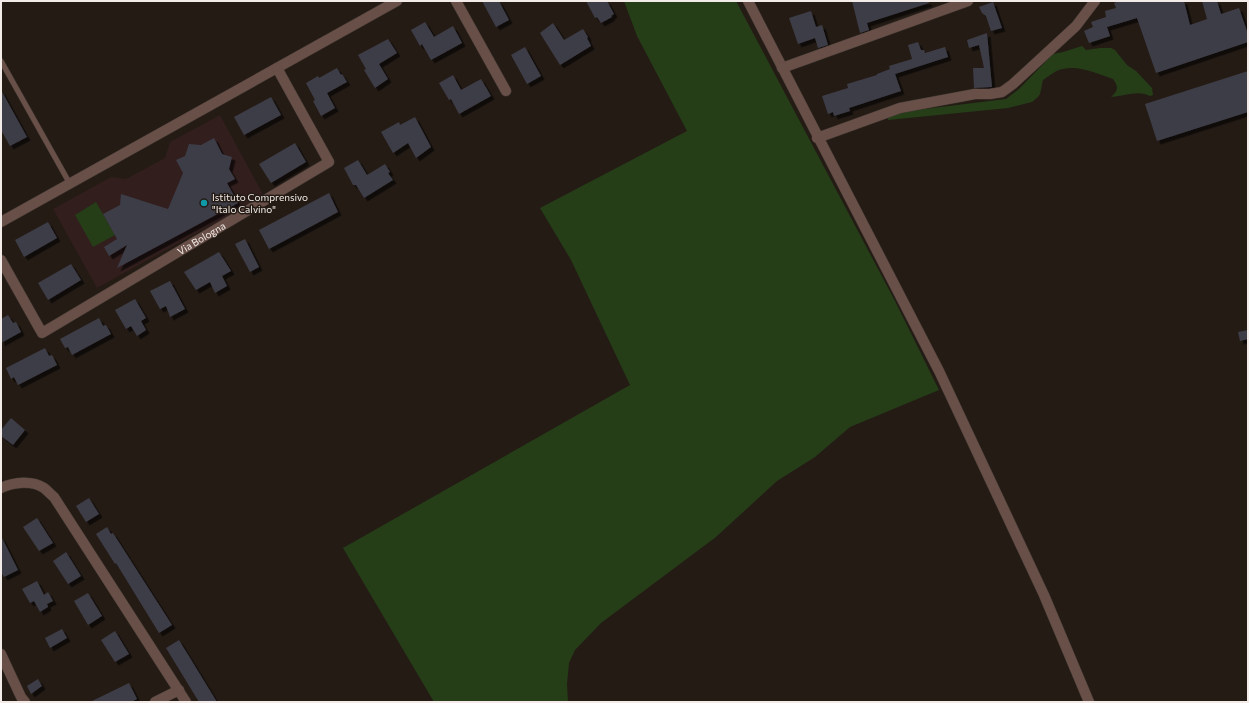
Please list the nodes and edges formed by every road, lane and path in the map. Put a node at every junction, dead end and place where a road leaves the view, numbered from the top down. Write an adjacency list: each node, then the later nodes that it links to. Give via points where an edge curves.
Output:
1 (397, 1): 7 (street)
2 (456, 1): 9 (street)
3 (748, 1): 8 (street)
4 (968, 1): 8 (street)
5 (1095, 1): 10 (street, via 1076,26 1002,92 975,94 900,108)
6 (1, 61): 11 (lane)
7 (277, 68): 11 (street); 13 (street, Via Bologna, via 329,162 42,333)
8 (782, 68): 10 (street)
9 (506, 91)
10 (817, 138): 20 (street, via 939,371 1034,575)
11 (70, 184): 12 (street)
12 (1, 222)
13 (1, 260)
14 (1, 488): 16 (street, via 13,483 35,484 45,488 54,498)
15 (1, 654): 17 (street)
16 (179, 690): 18 (street); 19 (street)
17 (25, 702)
18 (156, 702)
19 (186, 702)
20 (1089, 702)

